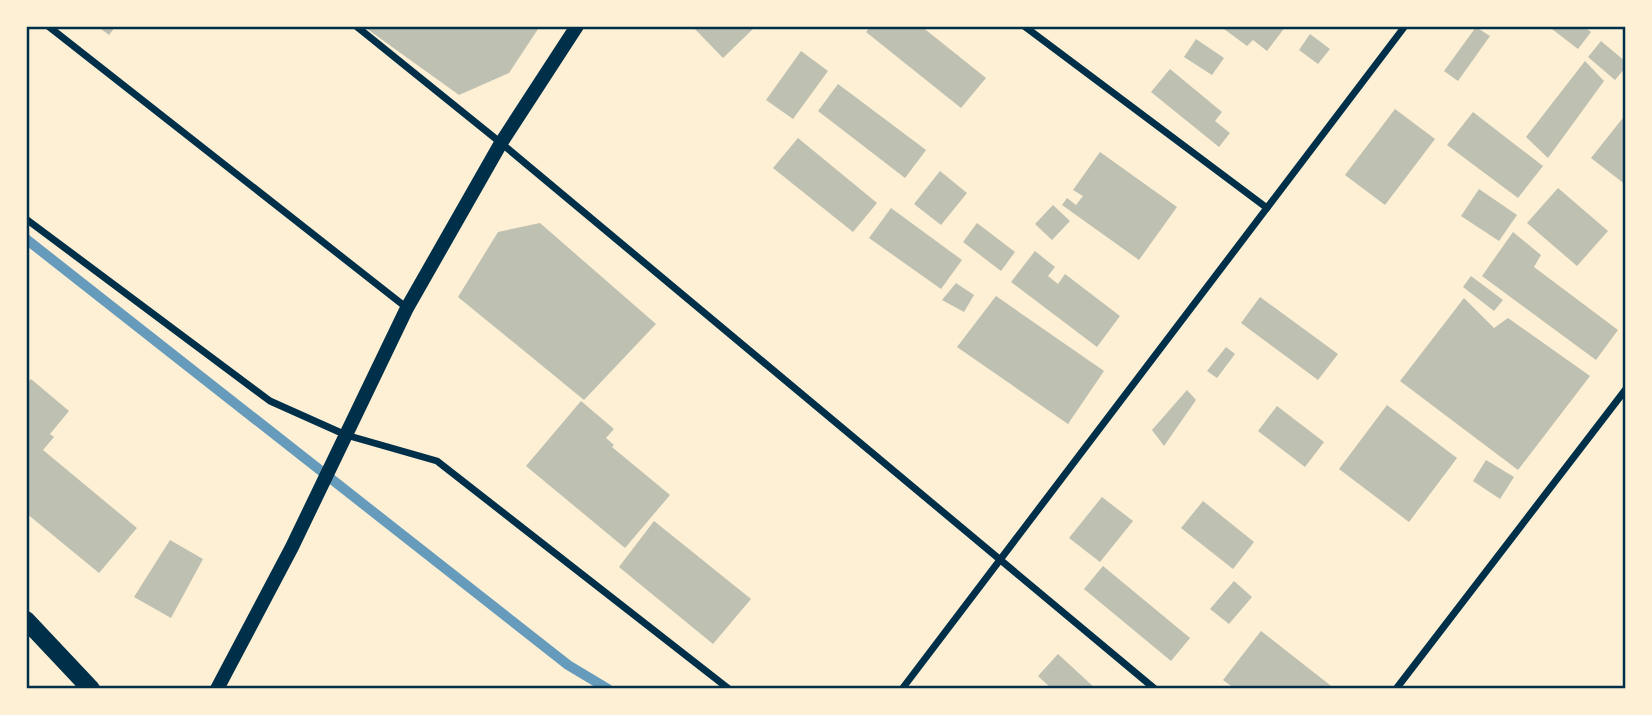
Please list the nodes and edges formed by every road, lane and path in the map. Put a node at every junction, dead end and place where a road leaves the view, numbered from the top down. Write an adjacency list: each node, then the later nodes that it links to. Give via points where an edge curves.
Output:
1 (48, 26): 9 (street)
2 (356, 26): 6 (street)
3 (577, 26): 6 (main road)
4 (1024, 26): 7 (street)
5 (1405, 26): 7 (street)
6 (501, 143): 9 (main road); 12 (street)
7 (1267, 208): 12 (street)
8 (26, 219): 11 (street, via 270,401)
9 (407, 308): 11 (main road)
10 (1626, 389): 19 (street)
11 (346, 435): 15 (main road); 16 (street, via 437,461)
12 (1000, 559): 17 (street); 18 (street)
13 (26, 620): 14 (main road)
14 (91, 689)
15 (217, 689)
16 (729, 689)
17 (902, 689)
18 (1155, 689)
19 (1396, 689)

